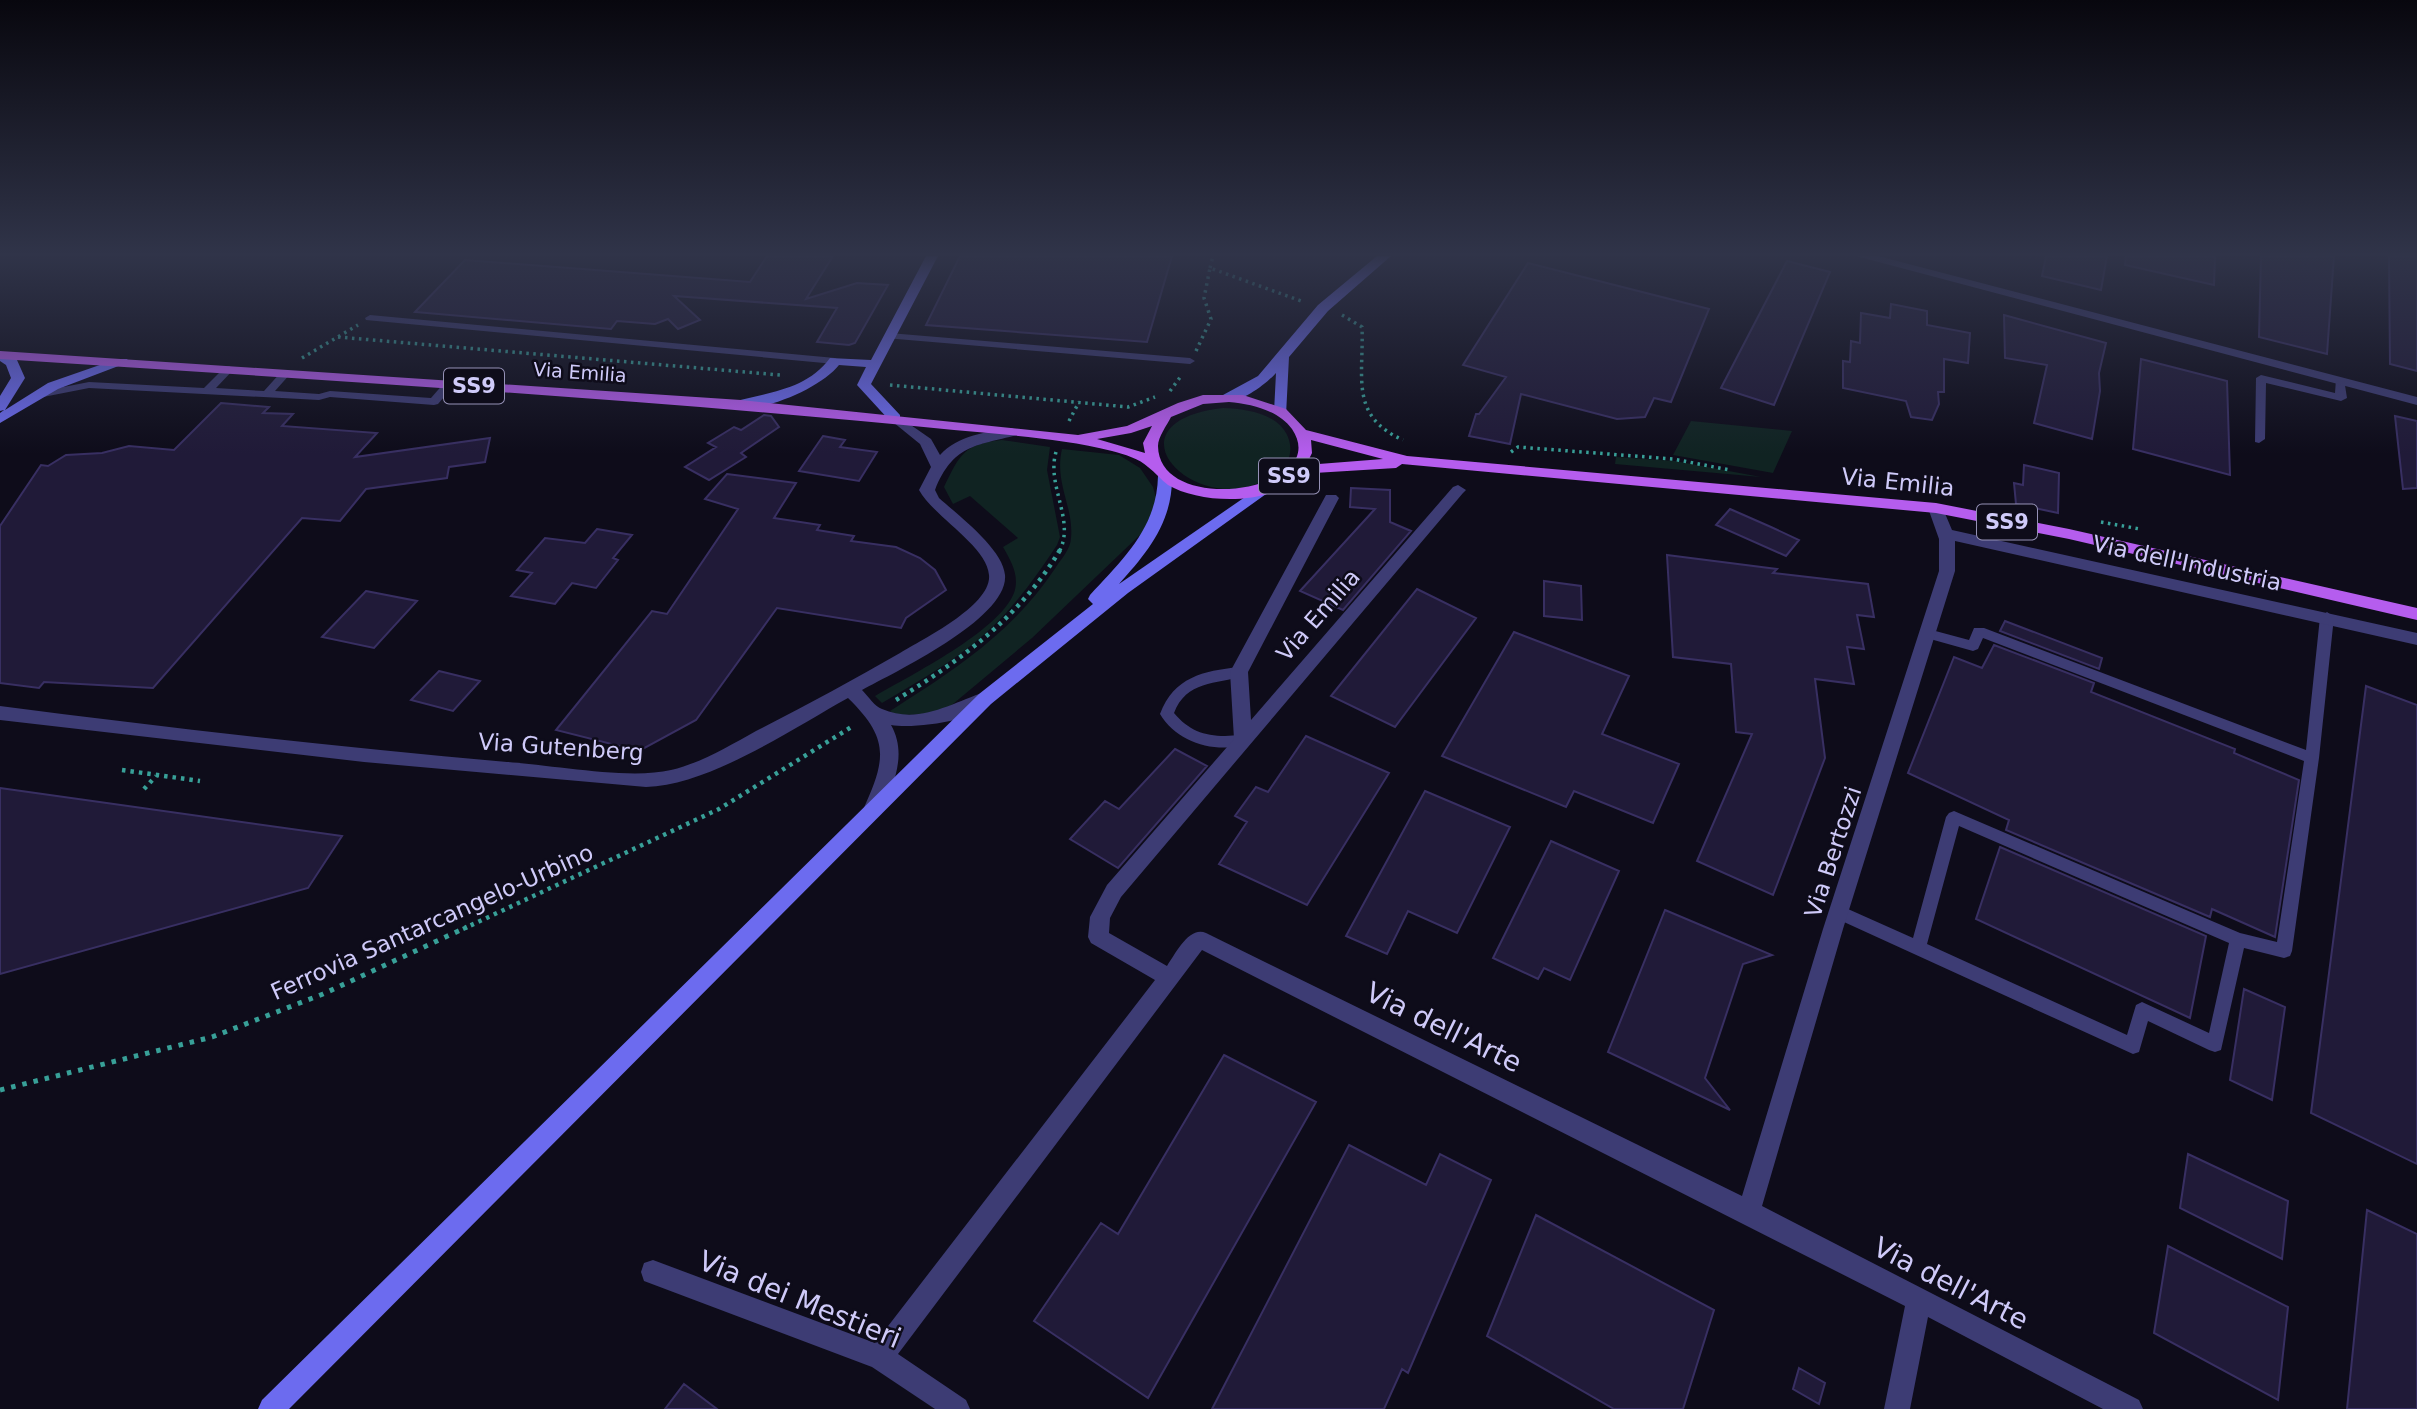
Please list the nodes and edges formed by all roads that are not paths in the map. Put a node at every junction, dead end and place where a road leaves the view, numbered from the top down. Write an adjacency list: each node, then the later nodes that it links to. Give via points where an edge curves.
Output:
1 (411, 322): 8 (lane)
2 (897, 322): 5 (main road)
3 (1312, 322): 7 (main road)
4 (2113, 322): 14 (street)
5 (889, 336): 9 (lane); 11 (main road)
6 (0, 355): 10 (main road, Via Emilia / SS9); 22 (main road, via 12,363 18,377)
7 (1283, 359): 19 (main road, via 1251,388); 23 (main road)
8 (835, 361): 11 (main road); 21 (main road, via 811,383)
9 (1190, 361)
10 (122, 362): 13 (main road, Via Emilia / SS9); 18 (main road)
11 (874, 365): 25 (main road, via 864,385)
12 (291, 367): 13 (main road, Via Emilia / SS9); 15 (main road, Via Emilia / SS9); 17 (lane)
13 (229, 369): 16 (lane)
14 (2340, 381): 20 (street); 30 (lane, via 2341,401 2261,378)
15 (449, 384): 17 (lane, via 434,402); 21 (main road, Via Emilia / SS9)
16 (207, 391): 17 (lane); 18 (lane, via 89,385)
17 (267, 394)
18 (33, 396): 26 (main road)
19 (1228, 398): 23 (main road, Via Emilia / SS9); 24 (main road, Via Emilia / SS9, via 1193,402)
20 (2417, 401)
21 (741, 404): 25 (main road, Via Emilia / SS9)
22 (0, 407)
23 (1281, 412): 29 (main road, Via Emilia / SS9)
24 (1164, 416): 28 (main road, Via Emilia / SS9, via 1129,429); 31 (main road, via 1153,430 1149,445)
25 (895, 418): 27 (main road, Via Emilia / SS9); 33 (street, via 926,442)
26 (0, 419)
27 (1012, 432): 28 (main road, Via Emilia / SS9); 33 (street, via 972,438)
28 (1069, 432): 31 (main road, Via Emilia / SS9)
29 (1302, 433): 32 (main road, Via Emilia / SS9); 34 (main road, SS9, via 1305,446)
30 (2259, 439)
31 (1152, 461): 35 (main road, Via Emilia / SS9)
32 (1407, 461): 34 (main road, Via Emilia / SS9); 39 (main road, Via Emilia / SS9)
33 (938, 466): 48 (street, Via Gutenberg, via 927,490 933,501 991,554 998,570 997,588 977,613)
34 (1296, 470): 36 (main road, Via Emilia / SS9)
35 (1165, 476): 36 (main road, Via Emilia / SS9, via 1185,488 1212,494 1240,495); 44 (main road, via 1167,496 1156,527)
36 (1266, 489): 44 (main road)
37 (1458, 490): 52 (street, Via Emilia)
38 (1331, 498): 47 (street, Via Emilia)
39 (1936, 508): 40 (street, Via Bertozzi); 41 (main road, Via Emilia / SS9)
40 (1948, 534): 43 (street, Via dell'Industria); 45 (street, Via Bertozzi, via 1947,571)
41 (2320, 592): 42 (main road, Via Emilia / SS9); 43 (street)
42 (2417, 614)
43 (2327, 617): 46 (street, Via dell'Industria); 53 (lane)
44 (1077, 623): 49 (main road)
45 (1928, 634): 53 (lane, via 1973,646 1979,631); 55 (street, Via Bertozzi)
46 (2417, 639)
47 (1240, 672): 52 (street); 52 (lane, via 1209,676 1185,687 1167,714 1191,737 1220,743)
48 (851, 690): 50 (street); 51 (street, Via Gutenberg, via 702,767 671,778 640,780 326,751)
49 (985, 699): 50 (street, via 928,721 905,722); 54 (main road)
50 (883, 710): 54 (street, via 892,750 890,773)
51 (0, 713)
52 (1243, 740): 58 (street, Via Emilia, via 1114,891 1100,917 1098,937)
53 (2312, 758): 56 (lane, via 2284,951)
54 (872, 810): 63 (main road)
55 (1839, 912): 57 (lane); 59 (street, Via Bertozzi)
56 (2238, 939): 57 (lane, via 1954,817); 57 (lane, via 2216,1044 2142,1010 2133,1046)
57 (1918, 948)
58 (1168, 977): 59 (street, Via dell'Arte, via 1199,939); 62 (street, Via dell'Arte)
59 (1749, 1212): 61 (street, Via dell'Arte)
60 (653, 1272): 62 (street, Via dei Mestieri)
61 (1919, 1299): 65 (street); 66 (street, Via dell'Arte)
62 (880, 1357): 64 (street, Via dei Mestieri)
63 (271, 1409)
64 (957, 1409)
65 (1897, 1409)
66 (2130, 1409)

